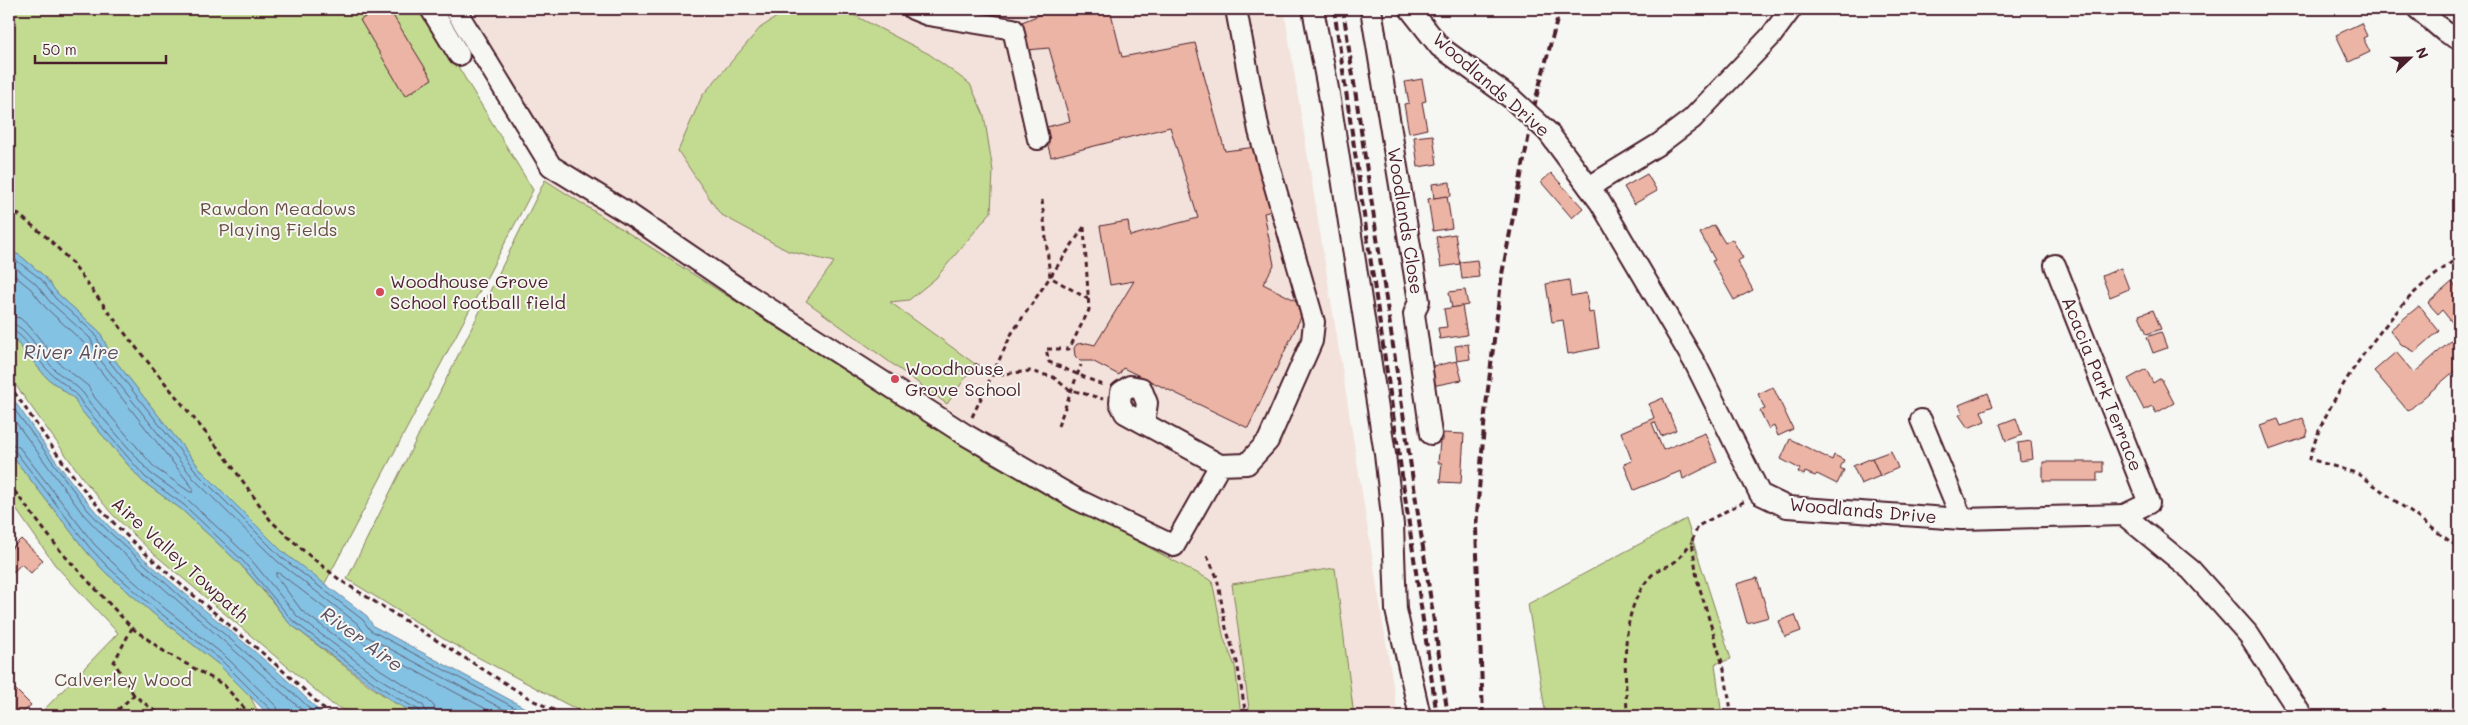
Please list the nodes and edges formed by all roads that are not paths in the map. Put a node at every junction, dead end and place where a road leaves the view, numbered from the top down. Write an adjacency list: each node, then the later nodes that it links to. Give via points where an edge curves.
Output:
1 (431, 9): 11 (street)
2 (455, 9): 18 (street, via 551,166 964,434 1078,500 1174,546)
3 (913, 9): 12 (street, via 928,15 1013,28)
4 (1236, 9): 18 (street, via 1259,131 1314,322 1312,342 1268,441 1247,464)
5 (1313, 9): 21 (street, via 1385,454 1393,525 1396,610)
6 (1371, 9): 17 (street, Woodlands Close, via 1419,301 1414,314)
7 (1410, 9): 13 (street, Woodlands Drive, bridge, via 1440,47 1511,98 1548,132)
8 (1791, 9): 13 (street, via 1771,36 1692,119 1659,144)
9 (2418, 9): 10 (street, via 2445,32)
10 (2459, 39)
11 (459, 55)
12 (1038, 139)
13 (1589, 187): 20 (street, Woodlands Drive, via 1696,365 1760,494 1787,507)
14 (2055, 265): 19 (street, Acacia Park Terrace, via 2149,504)
15 (1120, 398): 18 (street, via 1125,413)
16 (1920, 420): 20 (street)
17 (1431, 434)
18 (1220, 465)
19 (2124, 515): 20 (street, Woodlands Drive); 22 (street, via 2191,570 2249,635)
20 (1962, 519)
21 (1420, 716)
22 (2302, 716)

